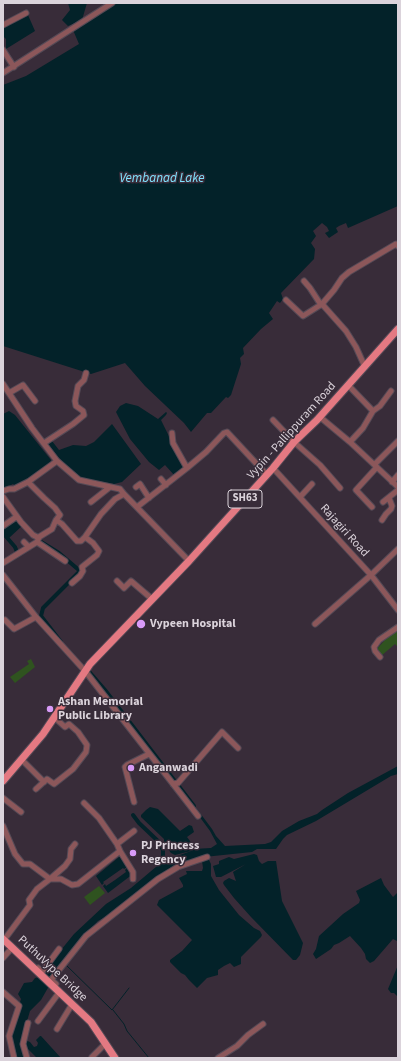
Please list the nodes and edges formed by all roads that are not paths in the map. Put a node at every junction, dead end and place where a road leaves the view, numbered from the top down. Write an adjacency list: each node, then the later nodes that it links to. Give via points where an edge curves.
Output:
1 (112, 3): 5 (street)
2 (26, 13): 3 (street)
3 (3, 25)
4 (3, 50): 5 (street)
5 (14, 67): 6 (street)
6 (3, 73)
7 (398, 246): 10 (street, via 396,244 349,272)
8 (304, 281): 10 (street)
9 (286, 300): 10 (street, via 303,316)
10 (321, 304): 12 (street, via 346,331)
11 (398, 329): 12 (main road, Vypin - Pallippuram Road / SH63)
12 (365, 366): 15 (main road, Vypin - Pallippuram Road / SH63)
13 (86, 373): 26 (street, via 78,386 75,401 84,415)
14 (3, 384): 17 (street)
15 (348, 385): 19 (street); 20 (main road, Vypin - Pallippuram Road / SH63)
16 (391, 391): 19 (street)
17 (9, 393): 18 (street, via 22,385); 26 (street)
18 (35, 401)
19 (373, 412): 25 (street)
20 (320, 417): 24 (main road, Vypin - Pallippuram Road / SH63); 25 (street)
21 (273, 420): 24 (street)
22 (172, 433): 29 (street, via 173,443)
23 (398, 441): 28 (street)
24 (294, 442): 30 (main road, Vypin - Pallippuram Road / SH63); 41 (street, via 320,465)
25 (350, 442): 28 (street)
26 (44, 443): 27 (street)
27 (57, 461): 34 (street); 39 (street, via 79,480)
28 (376, 465): 35 (street); 52 (street, via 356,490)
29 (187, 468): 31 (street, via 227,432); 37 (street)
30 (273, 468): 31 (main road, Vypin - Pallippuram Road / SH63); 46 (street, Rajagiri Road)
31 (267, 475): 63 (main road, Vypin - Pallippuram Road / SH63)
32 (398, 475): 35 (street)
33 (161, 479): 37 (street)
34 (28, 482): 43 (street); 54 (street, via 55,508 60,515)
35 (392, 482): 40 (street)
36 (312, 484): 46 (street)
37 (166, 485): 47 (street)
38 (136, 486): 47 (street, via 140,484)
39 (110, 487): 44 (street, via 120,489); 49 (street)
40 (398, 487)
41 (340, 488)
42 (398, 490): 48 (street)
43 (3, 491)
44 (124, 494): 51 (street); 57 (street, via 101,514)
45 (3, 497): 53 (street)
46 (300, 497): 65 (street, Rajagiri Road)
47 (149, 498): 51 (street)
48 (390, 498): 50 (street); 55 (street, via 392,506)
49 (91, 502)
50 (383, 502)
51 (137, 507): 63 (street)
52 (372, 507)
53 (16, 517): 56 (street); 58 (street)
54 (56, 520): 57 (street, via 76,541 81,541); 58 (street, via 52,529)
55 (382, 520)
56 (3, 526)
57 (85, 537): 68 (street, via 99,551 82,567 83,571)
58 (38, 540): 60 (street); 62 (street)
59 (24, 542): 60 (street)
60 (29, 547): 64 (street)
61 (398, 549): 65 (street)
62 (65, 561)
63 (189, 561): 69 (main road, Vypin - Pallippuram Road / SH63)
64 (3, 563)
65 (371, 575): 70 (street, Rajagiri Road); 73 (street)
66 (3, 576): 71 (street)
67 (117, 581): 69 (street, via 124,588 131,581)
68 (72, 584)
69 (152, 599): 76 (main road, Vypin - Pallippuram Road / SH63)
70 (398, 610)
71 (36, 616): 72 (street, via 14,630); 76 (street)
72 (6, 620)
73 (315, 624)
74 (398, 626): 75 (street, via 374,647)
75 (380, 657)
76 (86, 669): 77 (main road, SH63); 79 (street)
77 (54, 717): 80 (main road, SH63); 82 (street, via 65,727 69,724 87,746 86,752 73,769 54,784 47,779)
78 (238, 748): 83 (street, via 222,732)
79 (149, 754): 83 (street); 86 (street, via 125,767)
80 (22, 759): 81 (main road, SH63); 82 (street)
81 (4, 777)
82 (44, 782): 84 (street)
83 (176, 783): 89 (street)
84 (36, 789)
85 (3, 798): 88 (street)
86 (134, 802)
87 (84, 803): 93 (street, via 99,818)
88 (21, 812)
89 (198, 816)
90 (3, 826): 96 (street, via 15,854 23,864 30,864)
91 (134, 831): 93 (street)
92 (75, 844): 96 (street, via 71,848 70,859)
93 (117, 844): 94 (street)
94 (120, 851): 96 (street, via 78,884 72,885 61,879); 97 (street, via 133,872)
95 (207, 857): 106 (street, via 178,867 158,879 101,923 86,936 51,980 86,1013)
96 (50, 879): 98 (street, via 37,889 29,900 30,905)
97 (133, 879)
98 (6, 942): 99 (street, via 8,940 42,972); 100 (street); 101 (street); 106 (main road, PuthuVype Bridge)
99 (60, 949)
100 (3, 958)
101 (38, 975)
102 (49, 986): 104 (street)
103 (3, 992): 113 (street, via 19,1006 9,1036)
104 (58, 994): 105 (street); 107 (street)
105 (71, 1006): 106 (street); 110 (street)
106 (83, 1015): 111 (main road, PuthuVype Bridge, via 91,1022)
107 (38, 1021)
108 (28, 1023): 114 (street, via 23,1044)
109 (263, 1024): 116 (street)
110 (57, 1029)
111 (105, 1044): 112 (street); 115 (main road, PuthuVype Bridge)
112 (92, 1057)
113 (14, 1058)
114 (27, 1058)
115 (115, 1058)
116 (218, 1058)

